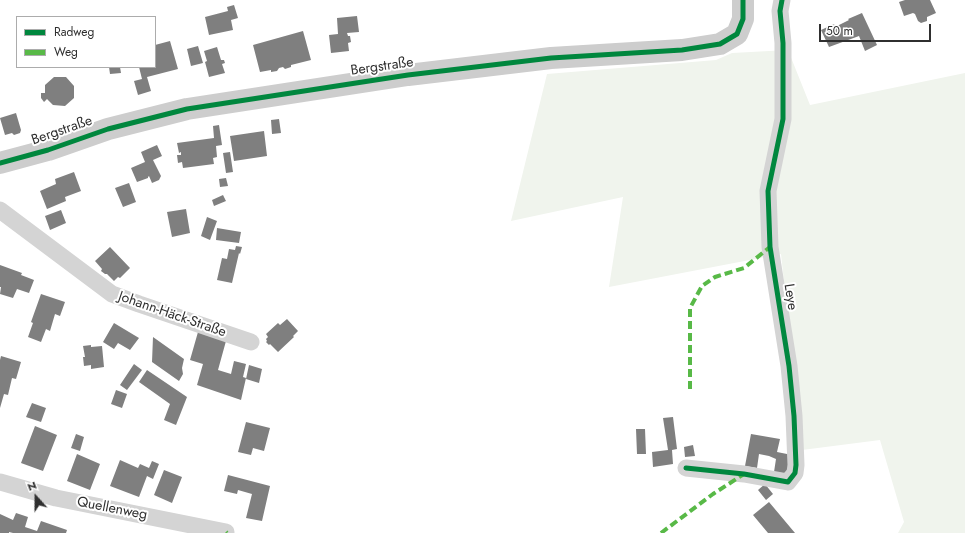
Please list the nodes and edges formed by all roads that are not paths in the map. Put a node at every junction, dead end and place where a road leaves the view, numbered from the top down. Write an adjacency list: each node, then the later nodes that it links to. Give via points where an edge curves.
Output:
1 (743, 0): 3 (street, Bergstraße, via 743,19 737,34 720,44 682,50 551,58 408,75 194,108 108,129 48,150)
2 (781, 6): 6 (street, Leye, via 783,119 768,191 770,247 789,366 794,416 795,473 788,482)
3 (0, 163)
4 (0, 210): 5 (street, Johann-Häck-Straße, via 112,294)
5 (251, 342)
6 (686, 468)
7 (0, 482): 8 (street, Quellenweg, via 56,498)
8 (226, 532)

